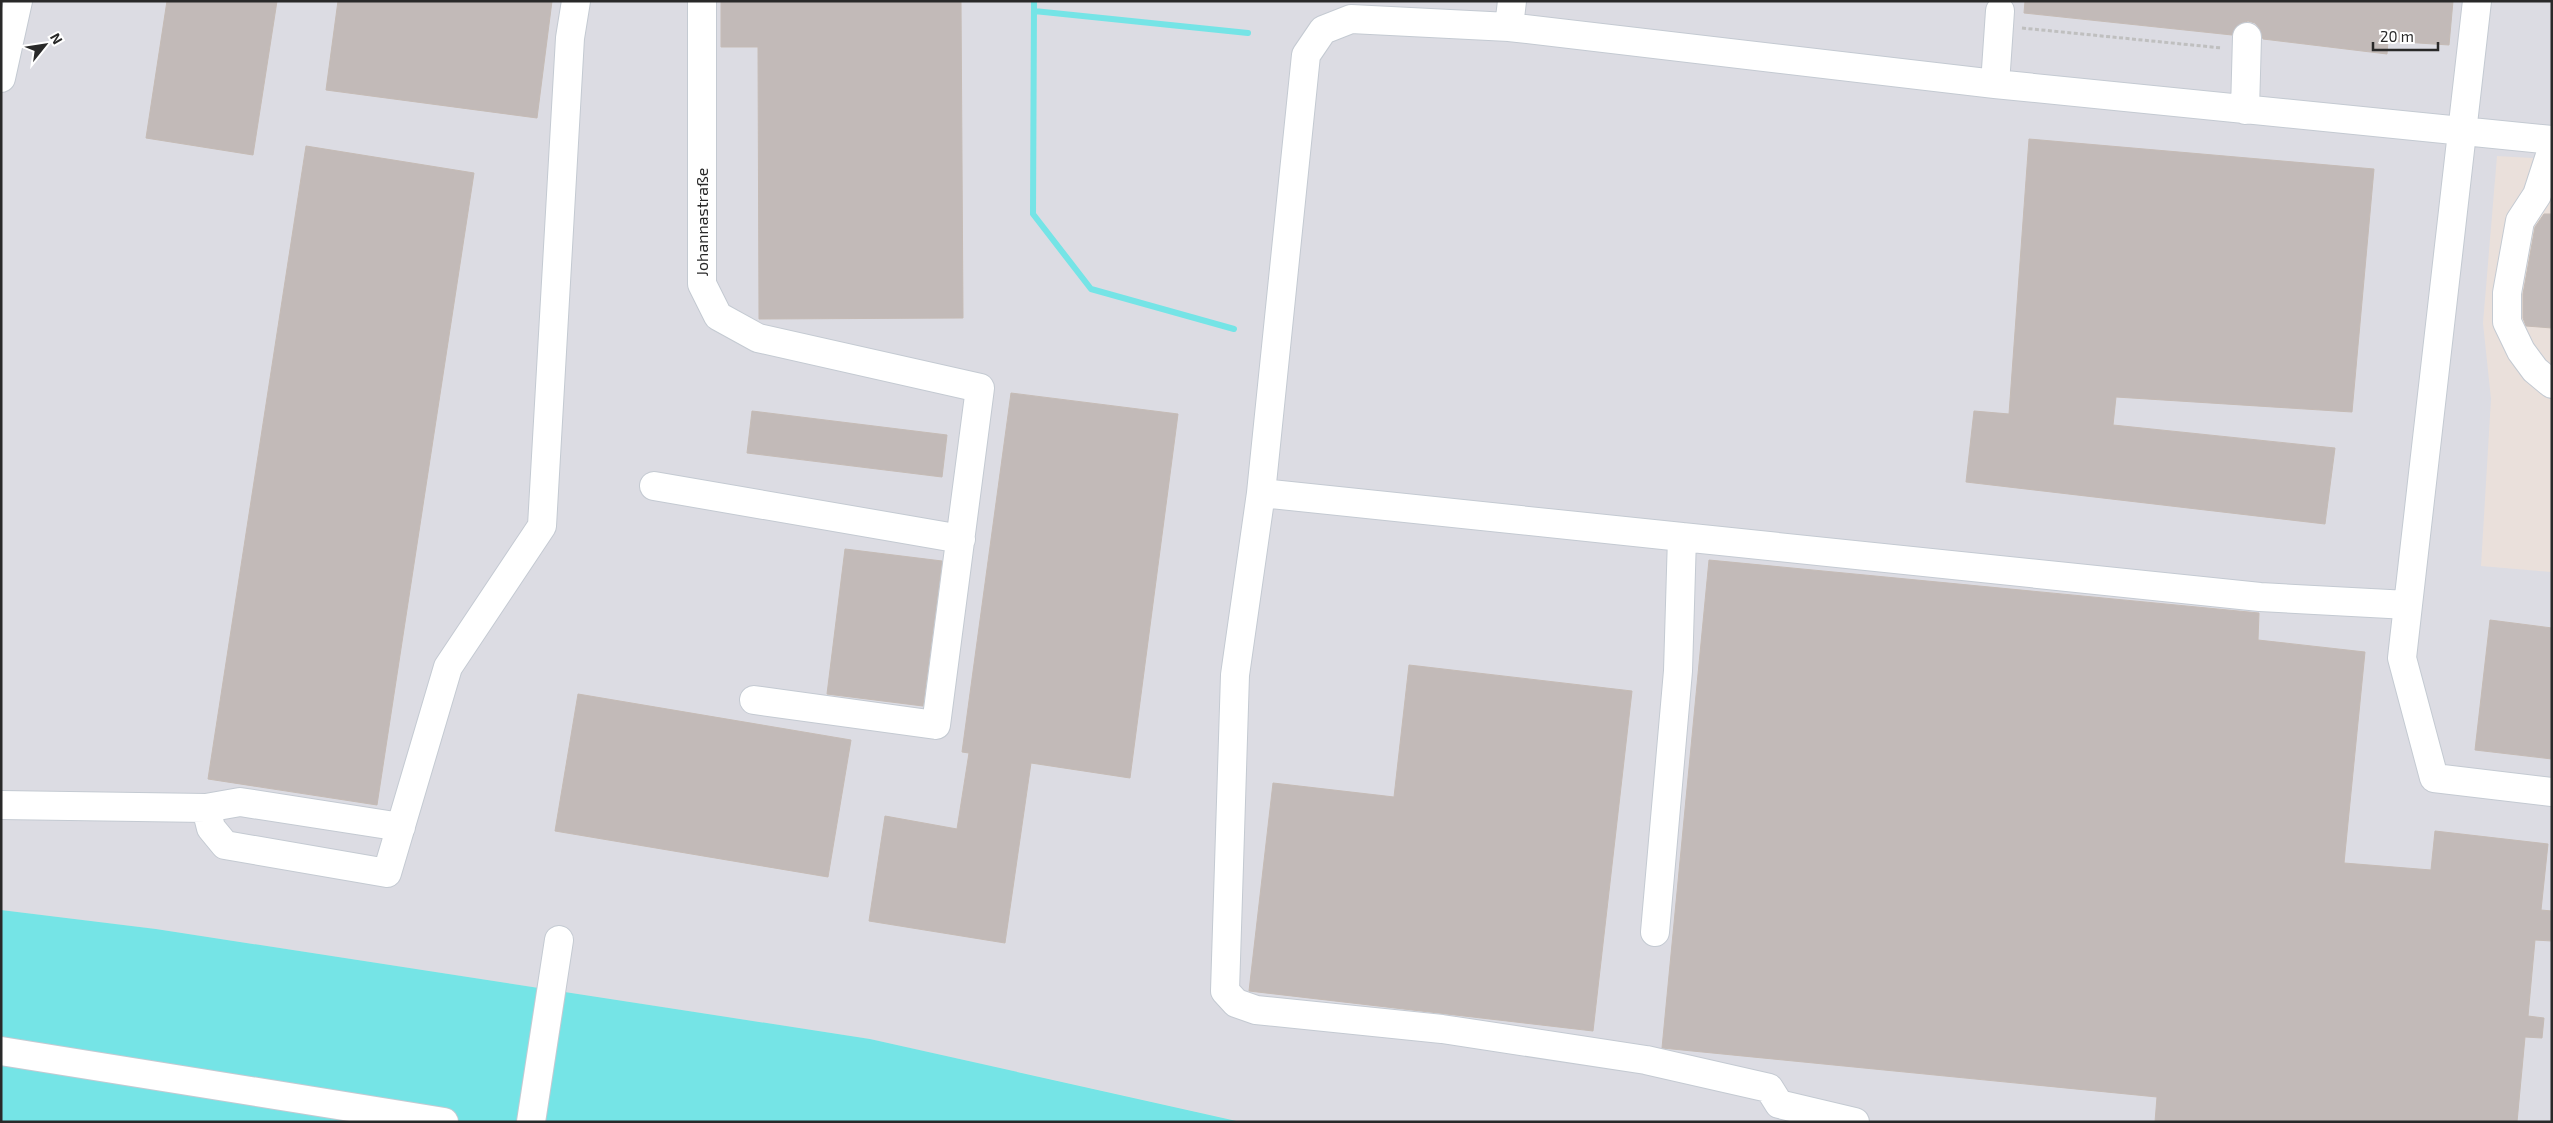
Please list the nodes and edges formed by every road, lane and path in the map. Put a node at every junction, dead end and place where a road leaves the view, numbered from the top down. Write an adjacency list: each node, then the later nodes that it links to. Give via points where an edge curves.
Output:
1 (18, 1): 8 (street)
2 (576, 1): 24 (street, via 570,38 542,526 448,667)
3 (702, 1): 18 (street, Johannastraße, via 702,284 718,316 758,338 980,388)
4 (2476, 1): 11 (street)
5 (1510, 14): 9 (street); 16 (street, via 1351,19 1323,30 1306,56)
6 (1999, 18): 7 (path); 9 (street)
7 (2247, 44): 10 (street)
8 (1, 78)
9 (1994, 84): 10 (street)
10 (2245, 110): 11 (street)
11 (2462, 130): 12 (street); 19 (street)
12 (2552, 140)
13 (2552, 149): 14 (street, via 2537,195 2520,222 2507,293 2506,322 2525,357)
14 (2552, 384)
15 (654, 486): 18 (street)
16 (1261, 493): 17 (street); 30 (street, via 1235,675 1225,992 1236,1003 1256,1010 1442,1029 1646,1060 1769,1088 1779,1104)
17 (1682, 537): 19 (street, via 2260,597); 25 (street, via 1678,670)
18 (961, 539): 20 (street, via 936,725)
19 (2408, 605): 21 (street, via 2402,658 2434,778)
20 (754, 700)
21 (2552, 792)
22 (1, 805): 23 (street)
23 (206, 808): 24 (street, via 240,802); 24 (street, via 211,828 225,845 387,873)
24 (401, 827)
25 (1655, 932)
26 (559, 940): 29 (street)
27 (1, 1051): 28 (street)
28 (444, 1122)
29 (531, 1122)
30 (1855, 1122)

